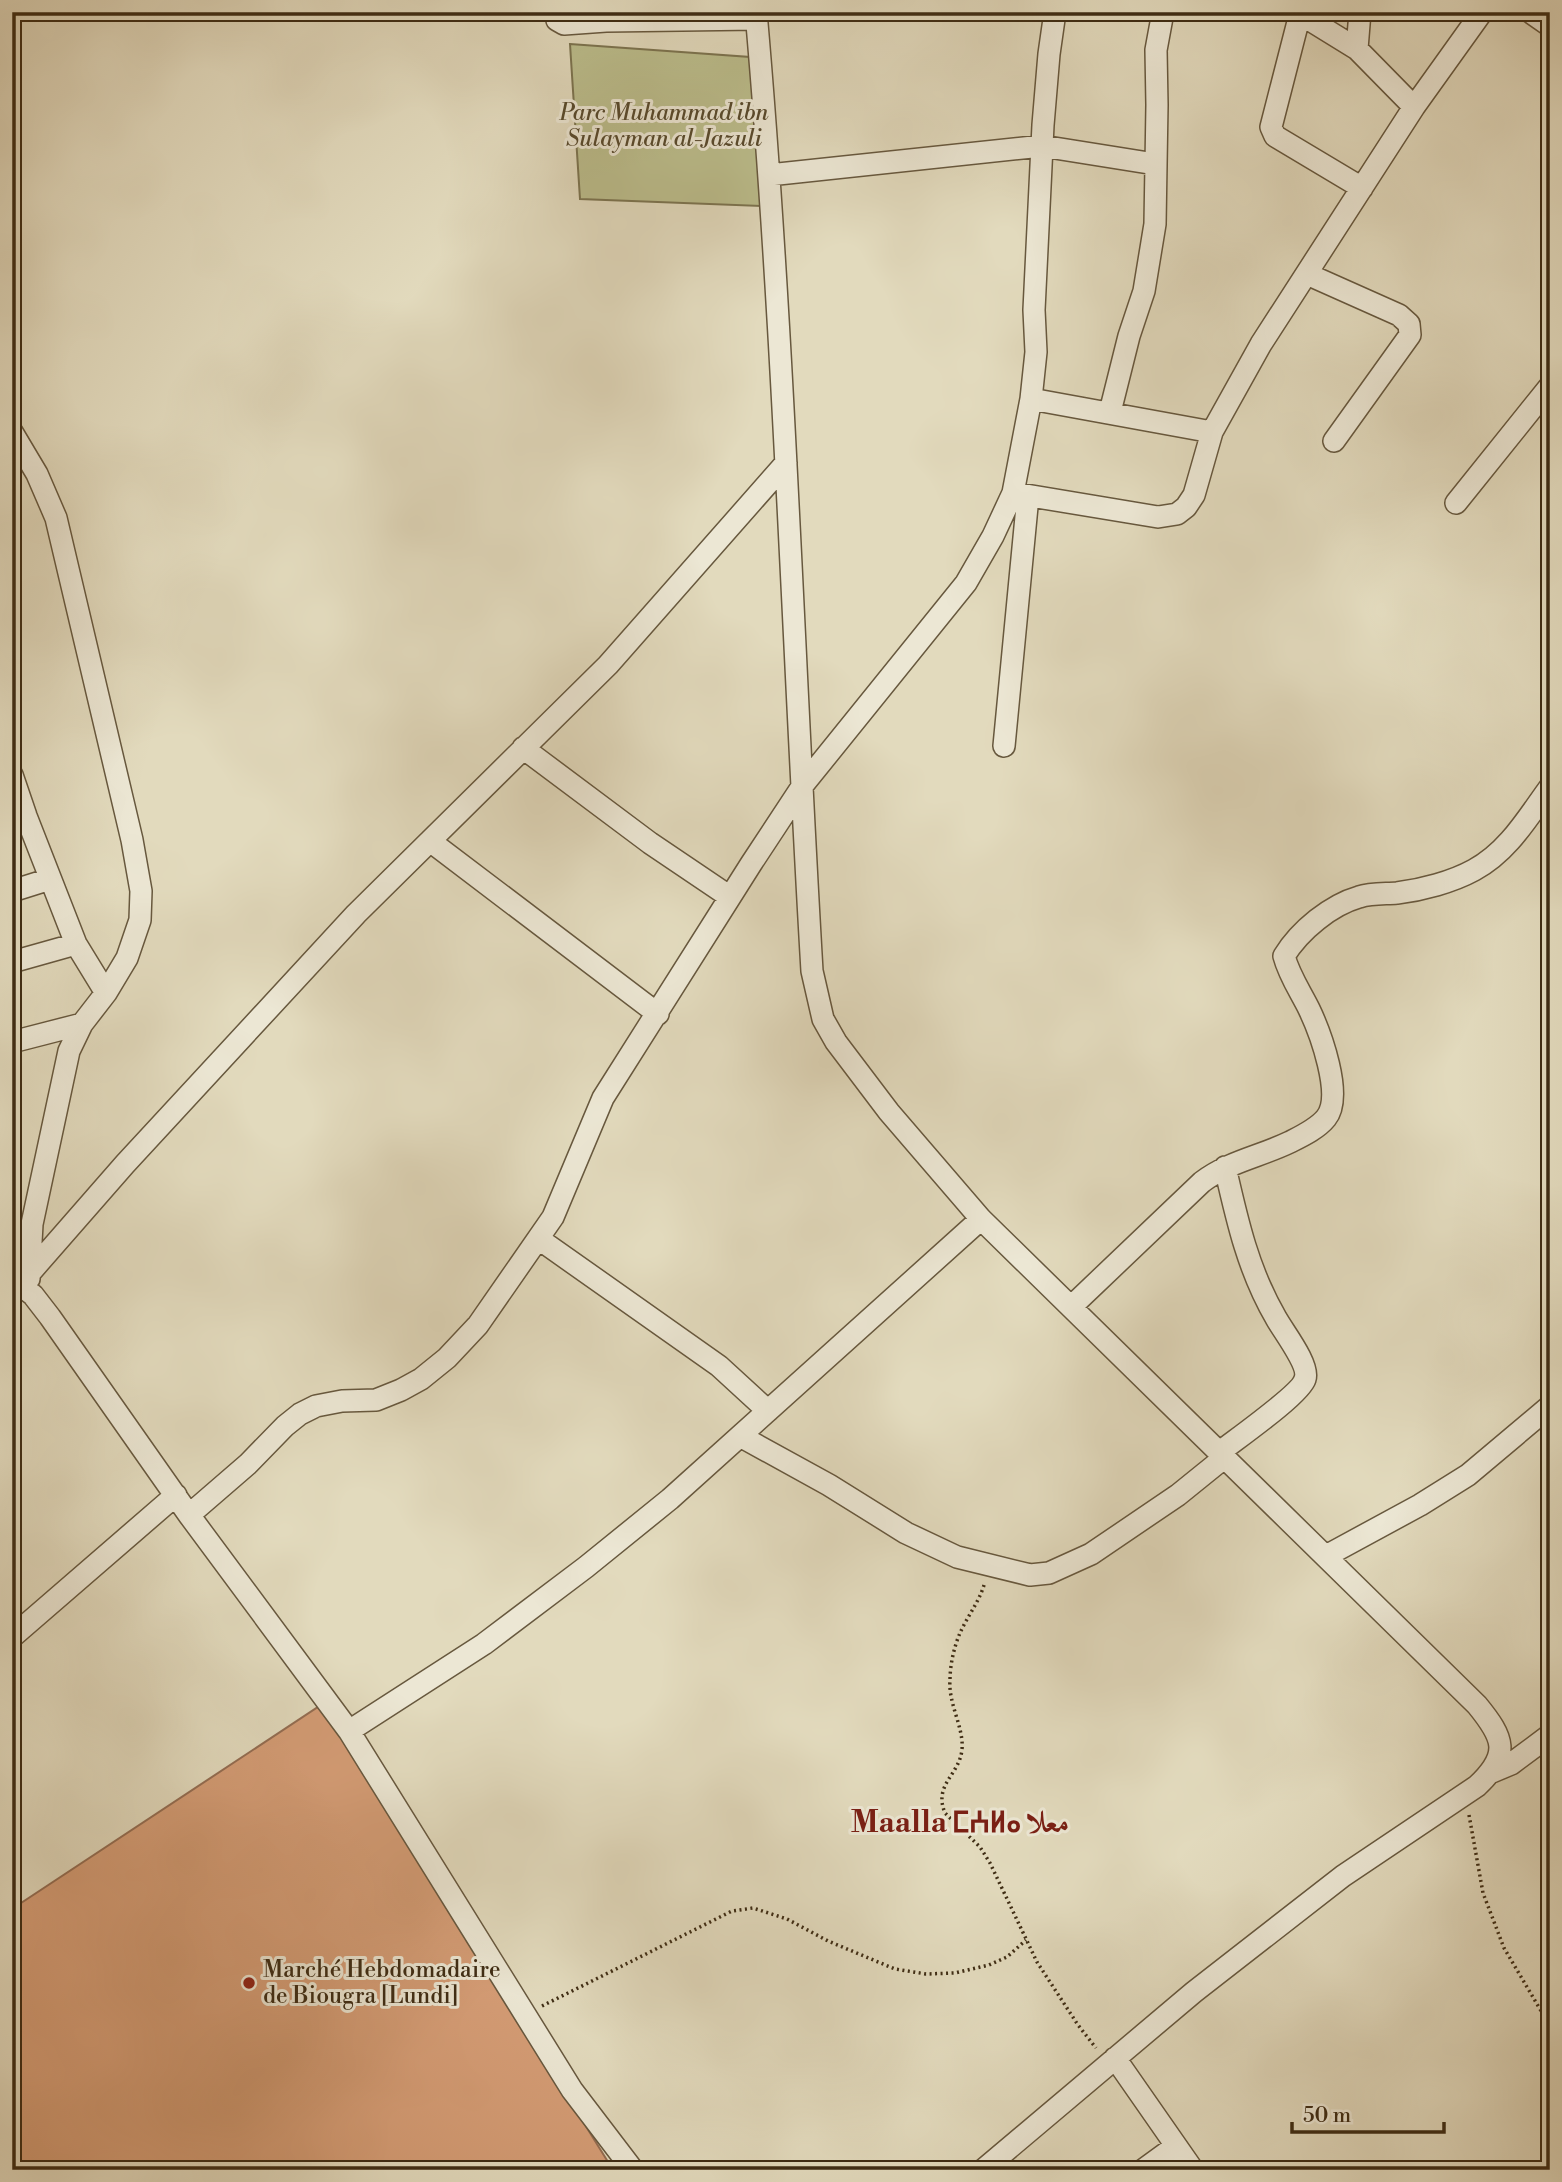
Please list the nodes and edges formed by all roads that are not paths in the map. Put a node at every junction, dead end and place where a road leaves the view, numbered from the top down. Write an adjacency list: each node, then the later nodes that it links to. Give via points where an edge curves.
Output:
1 (556, 12): 8 (street, via 557,20 564,24)
2 (1055, 12): 12 (street)
3 (1163, 12): 13 (street, via 1156,50)
4 (1360, 12): 10 (street)
5 (1482, 12): 11 (street)
6 (1531, 12): 9 (street)
7 (1298, 13): 10 (street); 15 (street, via 1271,127 1275,136)
8 (756, 15): 14 (street)
9 (1550, 26)
10 (1357, 49): 11 (street)
11 (1414, 107): 15 (street)
12 (1042, 146): 13 (street); 14 (street); 18 (street)
13 (1155, 164): 19 (street, via 1155,224 1144,291)
14 (769, 175): 23 (street)
15 (1362, 188): 16 (street)
16 (1307, 274): 21 (street); 22 (street, via 1399,315 1409,324 1410,335)
17 (1550, 386): 25 (street)
18 (1031, 399): 19 (street); 24 (street)
19 (1110, 412): 21 (street)
20 (12, 432): 37 (street, via 56,518 141,891 140,920 127,958)
21 (1212, 432): 24 (street, via 1194,495 1177,514 1158,517)
22 (1334, 441)
23 (786, 463): 27 (street, via 608,665); 29 (street)
24 (1021, 495): 26 (street); 29 (street, via 966,583)
25 (1457, 503)
26 (1004, 746)
27 (523, 748): 31 (street); 34 (street, via 650,844)
28 (12, 775): 32 (street)
29 (803, 785): 34 (street); 42 (street, via 812,971 823,1019 875,1095)
30 (1550, 787): 41 (street, via 1512,839 1474,870 1441,883 1344,903 1290,946 1284,956 1323,1048 1332,1105 1326,1118 1308,1133)
31 (430, 841): 38 (street); 44 (street, via 263,1013 96,1196)
32 (50, 879): 33 (street); 35 (street)
33 (12, 891)
34 (730, 897): 38 (street)
35 (76, 944): 36 (street); 37 (street)
36 (12, 962)
37 (106, 993): 39 (street)
38 (658, 1014): 43 (street, via 603,1098 553,1217)
39 (82, 1024): 40 (street); 44 (street, via 61,1081)
40 (12, 1042)
41 (1225, 1167): 45 (street, via 1202,1182); 49 (street, via 1241,1240 1262,1294 1301,1360 1306,1377)
42 (981, 1219): 45 (street); 47 (street)
43 (539, 1239): 47 (street, via 719,1366); 51 (street, via 478,1325 421,1379 376,1400 342,1401 300,1414)
44 (24, 1283): 50 (street)
45 (1072, 1306): 49 (street)
46 (1550, 1406): 52 (street, via 1468,1475)
47 (768, 1411): 48 (street)
48 (740, 1436): 49 (street, via 906,1533 957,1557 1030,1575 1065,1568 1091,1554 1178,1495); 54 (street, via 565,1583 484,1644)
49 (1223, 1454): 52 (street)
50 (176, 1495): 51 (street); 53 (street)
51 (189, 1515): 54 (street)
52 (1326, 1556): 56 (street, via 1477,1704 1501,1744)
53 (12, 1637)
54 (349, 1731): 59 (street, via 572,2090)
55 (1550, 1735): 56 (street)
56 (1492, 1772): 57 (street, via 1343,1876)
57 (1112, 2060): 58 (street); 60 (street)
58 (1176, 2146): 61 (street); 62 (street)
59 (634, 2170)
60 (982, 2170)
61 (1143, 2170)
62 (1193, 2170)

